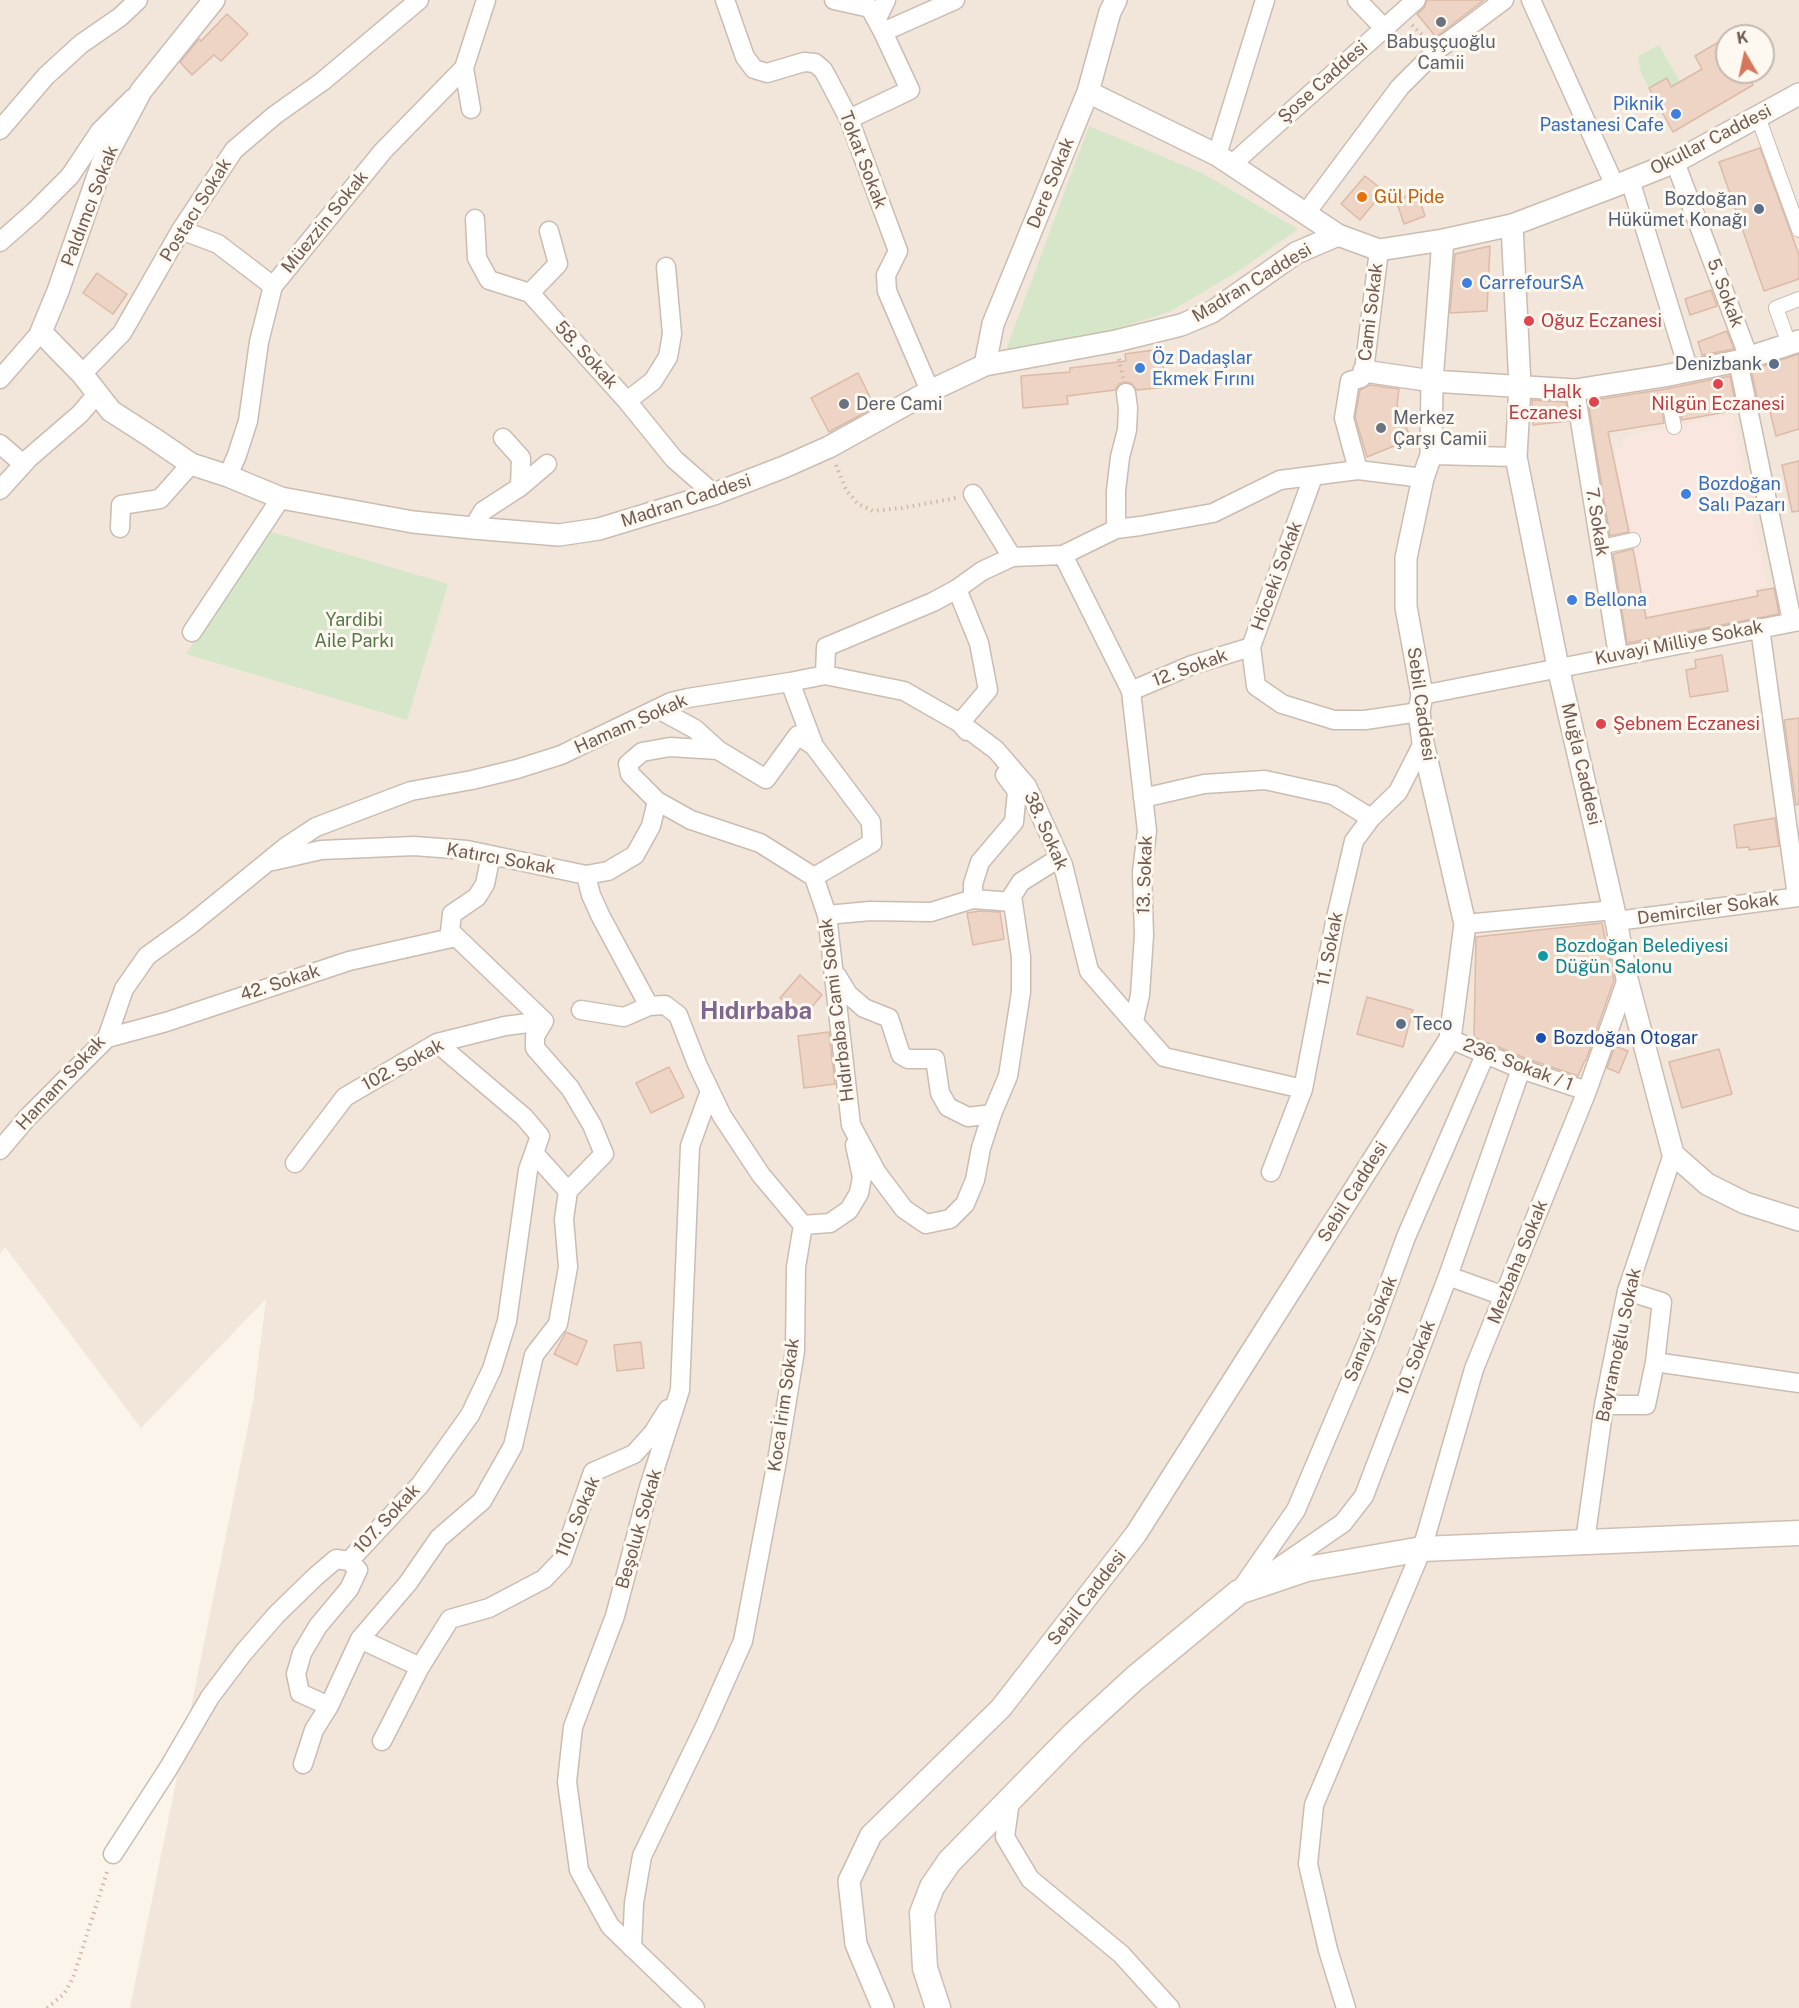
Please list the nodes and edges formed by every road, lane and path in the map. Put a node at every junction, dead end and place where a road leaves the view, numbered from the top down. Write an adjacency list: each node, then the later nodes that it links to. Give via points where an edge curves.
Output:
1 (138, 0): 26 (street, via 46,76)
2 (214, 0): 20 (street, Paldımcı Sokak)
3 (419, 0): 34 (street, Postacı Sokak, via 234,150)
4 (486, 0): 19 (street, Müezzin Sokak)
5 (725, 0): 25 (street, Tokat Sokak, via 745,57 754,69 767,73 804,62 815,63 823,69)
6 (834, 0): 16 (street, via 870,8)
7 (886, 0): 16 (street)
8 (955, 0): 16 (street)
9 (1265, 0): 27 (street)
10 (1357, 0): 17 (street)
11 (1416, 0): 15 (street, Şose Caddesi)
12 (1504, 0): 18 (street)
13 (1531, 0): 29 (street)
14 (1110, 4): 21 (street, Dere Sokak)
15 (1400, 14): 17 (street, Şose Caddesi); 18 (path)
16 (880, 26): 25 (street, via 910,90)
17 (1384, 28): 27 (street, Şose Caddesi)
18 (1437, 50): 31 (street, via 1400,87)
19 (464, 68): 23 (street); 42 (street, Müezzin Sokak, via 383,152)
20 (141, 91): 39 (street, via 100,131 69,176); 45 (street, Paldımcı Sokak, via 102,164)
21 (1088, 92): 27 (street); 49 (street, Dere Sokak, via 993,324)
22 (1799, 94): 24 (street, Okullar Caddesi)
23 (471, 109)
24 (1758, 117): 28 (street, Okullar Caddesi); 30 (street)
25 (849, 119): 57 (street, Tokat Sokak, via 898,251 886,275 887,291)
26 (0, 130)
27 (1224, 160): 31 (street)
28 (1675, 162): 29 (street, Okullar Caddesi); 48 (street, 5. Sokak)
29 (1623, 183): 33 (street, Okullar Caddesi); 51 (street)
30 (1795, 205): 35 (street)
31 (1306, 213): 37 (street)
32 (475, 219): 43 (street, 58. Sokak, via 477,258 489,279)
33 (1512, 225): 38 (street, Okullar Caddesi); 55 (street, Muğla Caddesi)
34 (181, 230): 42 (street, via 218,244); 52 (street, Postacı Sokak, via 122,333)
35 (1799, 230)
36 (549, 231): 43 (street, via 558,264)
37 (1338, 235): 40 (street); 46 (street, Madran Caddesi, via 1296,253 1212,312 1181,325)
38 (1443, 240): 40 (street, Okullar Caddesi); 54 (street, Sebil Caddesi)
39 (0, 242)
40 (1379, 250): 50 (street, Cami Sokak)
41 (666, 267): 60 (street, via 672,334 668,357 653,381)
42 (273, 286): 72 (street, Müezzin Sokak, via 259,342 248,421)
43 (530, 293): 60 (street, 58. Sokak)
44 (1799, 299): 47 (street, via 1776,308)
45 (41, 332): 52 (street, Madran Caddesi); 53 (street)
46 (1116, 341): 49 (street, Madran Caddesi); 58 (path)
47 (1794, 343): 48 (street)
48 (1743, 359): 51 (street); 88 (street, 5. Sokak)
49 (984, 365): 57 (street, Madran Caddesi)
50 (1364, 371): 54 (street); 71 (street, Cami Sokak, via 1361,378 1350,381 1344,418)
51 (1689, 371): 56 (street)
52 (82, 374): 59 (street, Madran Caddesi)
53 (0, 379)
54 (1432, 381): 55 (street); 66 (street, Sebil Caddesi)
55 (1520, 386): 56 (street); 67 (street, Muğla Caddesi)
56 (1575, 390): 84 (street, 7. Sokak)
57 (930, 391): 65 (street, Madran Caddesi)
58 (1126, 393): 82 (street, via 1127,430 1116,491)
59 (97, 394): 68 (street); 69 (street, Madran Caddesi, via 111,411)
60 (627, 401): 77 (street, 58. Sokak, via 674,459)
61 (1670, 406): 62 (street)
62 (1674, 427)
63 (503, 438): 75 (street, via 521,458)
64 (0, 444): 68 (street)
65 (829, 447): 77 (street, Madran Caddesi); 78 (path, via 846,490 858,504 873,511)
66 (1431, 455): 67 (street); 74 (street, Sebil Caddesi)
67 (1516, 457): 93 (street, Muğla Caddesi)
68 (23, 464): 76 (street)
69 (191, 464): 72 (street, Madran Caddesi); 80 (street, via 160,499 121,505)
70 (547, 464): 75 (street)
71 (1358, 470): 73 (street); 74 (street)
72 (228, 476): 79 (street, Madran Caddesi)
73 (1313, 477): 82 (street, via 1280,480 1213,513); 91 (street, Höceki Sokak)
74 (1422, 478): 97 (street, Sebil Caddesi, via 1406,558 1406,607)
75 (520, 487): 81 (street, via 483,511)
76 (0, 490)
77 (714, 494): 81 (street, Madran Caddesi, via 599,529 559,535)
78 (973, 494): 86 (street)
79 (281, 498): 81 (street, Madran Caddesi, via 413,522); 90 (street)
80 (120, 528)
81 (473, 528)
82 (1116, 529): 85 (street)
83 (1633, 540): 84 (street)
84 (1601, 547): 92 (street, 7. Sokak)
85 (1063, 555): 86 (street); 96 (street, 13. Sokak)
86 (1012, 557): 87 (street)
87 (957, 589): 94 (street, via 826,647); 99 (street, via 980,643 988,690)
88 (1796, 621): 89 (street, Kuvayi Milliye Sokak)
89 (1760, 628): 92 (street, Kuvayi Milliye Sokak); 111 (street)
90 (192, 632)
91 (1251, 647): 96 (street, 12. Sokak, via 1192,665); 97 (street, Höceki Sokak, via 1256,686 1282,704 1334,720 1365,720)
92 (1618, 655): 93 (street, Kuvayi Milliye Sokak)
93 (1558, 667): 97 (street, Höceki Sokak); 115 (street, Muğla Caddesi)
94 (825, 675): 95 (street, Hamam Sokak); 99 (street, 38. Sokak, via 904,691)
95 (790, 682): 98 (street, Hamam Sokak, via 688,698); 101 (street)
96 (1131, 692): 103 (street, 13. Sokak)
97 (1420, 703): 100 (street, Sebil Caddesi)
98 (658, 709): 102 (street, via 695,729); 108 (street, Hamam Sokak, via 561,755 472,780 411,791 357,810 316,827)
99 (960, 723): 107 (street, 38. Sokak, via 996,750 1027,786); 112 (street, via 1017,791 1014,822 980,862)
100 (1424, 743): 105 (street, 11. Sokak, via 1398,792); 116 (street, Sebil Caddesi)
101 (814, 746): 102 (street, via 798,735 766,778); 110 (street, via 871,822 872,843)
102 (718, 750): 104 (street, via 670,747 642,752 628,764 630,774)
103 (1143, 798): 105 (street, via 1204,784 1265,780 1333,795); 123 (street, 13. Sokak, via 1147,831 1142,872 1144,935)
104 (657, 801): 109 (street, Katırcı Sokak, via 651,826 635,855 608,871); 110 (street, via 691,820 760,843)
105 (1371, 818): 129 (street, 11. Sokak, via 1354,842)
106 (491, 855): 108 (street, Katırcı Sokak, via 425,847 368,848 321,850); 109 (street, Katırcı Sokak); 117 (street, via 485,884 477,897 452,914 450,931)
107 (1059, 858): 113 (street, via 1021,882 1012,896); 123 (street, 38. Sokak, via 1089,971)
108 (269, 862): 124 (street, Hamam Sokak, via 147,956 124,989)
109 (586, 875): 120 (street, via 601,917)
110 (814, 876): 114 (street, Hıdırbaba Cami Sokak)
111 (1798, 896): 115 (street, Demirciler Sokak)
112 (973, 899): 113 (street); 114 (street, via 930,912)
113 (1013, 902): 132 (street, Hıdırbaba Cami Sokak, via 1021,957 1021,992 1008,1076)
114 (827, 915): 118 (street, Hıdırbaba Cami Sokak)
115 (1616, 916): 116 (street, Demirciler Sokak); 119 (street, Muğla Caddesi)
116 (1465, 924): 125 (street, Sebil Caddesi)
117 (456, 937): 122 (street); 124 (street, 42. Sokak, via 349,961)
118 (834, 971): 132 (street, via 848,994 864,1008 889,1018 901,1055 908,1059 935,1059 940,1093 948,1107 968,1117); 133 (street, Hıdırbaba Cami Sokak)
119 (1627, 979): 131 (street, Mezbaha Sokak); 136 (street, Muğla Caddesi)
120 (649, 1006): 121 (street, via 624,1017); 130 (street, via 665,1005 678,1015)
121 (581, 1011)
122 (544, 1021): 126 (street, 102. Sokak); 139 (street, via 535,1036 535,1048 570,1088 604,1154)
123 (1134, 1021): 129 (street, via 1164,1057)
124 (106, 1038): 134 (street, Hamam Sokak)
125 (1450, 1039): 127 (street, 236. Sokak / 1); 164 (street, Sebil Caddesi, via 1136,1534 1001,1708 871,1835 849,1881 856,1944)
126 (437, 1043): 135 (street, 107. Sokak, via 524,1117 540,1137); 137 (street, 102. Sokak, via 345,1097)
127 (1485, 1055): 128 (street, 236. Sokak / 1); 153 (street, Sanayi Sokak, via 1406,1237 1369,1338 1296,1510)
128 (1521, 1069): 131 (street, 236. Sokak / 1); 142 (street, 10. Sokak)
129 (1303, 1089): 138 (street, 11. Sokak)
130 (710, 1090): 141 (street, via 722,1116 761,1175); 147 (street, Beşoluk Sokak, via 690,1146)
131 (1587, 1091): 144 (street, Mezbaha Sokak)
132 (992, 1114): 133 (street, Hıdırbaba Cami Sokak, via 975,1180 964,1204 950,1220 926,1224 904,1209 877,1173)
133 (851, 1125): 141 (street, via 862,1178 859,1193 849,1210 830,1223)
134 (0, 1150)
135 (534, 1153): 139 (street); 152 (street, 107. Sokak, via 528,1170 507,1321 492,1369 470,1415 420,1485)
136 (1673, 1154): 140 (street, via 1707,1184 1745,1203); 143 (street, Bayramoğlu Sokak)
137 (296, 1163)
138 (1271, 1172)
139 (567, 1191): 154 (street, via 564,1219 568,1267 558,1324 534,1355 513,1446 482,1501 439,1538 408,1583)
140 (1799, 1220)
141 (803, 1225): 161 (street, Koca İrim Sokak, via 796,1267 795,1351 743,1641 642,1856)
142 (1448, 1275): 144 (street); 153 (street, 10. Sokak, via 1364,1496 1343,1523)
143 (1627, 1291): 145 (street, via 1662,1302); 148 (street, Bayramoğlu Sokak)
144 (1504, 1296): 151 (street, Mezbaha Sokak, via 1474,1369)
145 (1655, 1362): 146 (street); 148 (street, via 1646,1405)
146 (1799, 1383)
147 (680, 1390): 155 (street, 110. Sokak, via 653,1433 634,1454 593,1472 562,1560 544,1579 521,1592 489,1608 450,1619); 161 (street, Beşoluk Sokak, via 615,1616 573,1727 567,1782 579,1870 610,1926)
148 (1604, 1405): 150 (street, Bayramoğlu Sokak)
149 (1799, 1533): 150 (main road)
150 (1585, 1541): 151 (main road)
151 (1422, 1549): 153 (main road, via 1307,1569); 167 (street, Mezbaha Sokak, via 1314,1805 1308,1864)
152 (349, 1561): 156 (street, via 358,1570 349,1589 318,1626 302,1653 296,1674 300,1693); 160 (street, 107. Sokak, via 336,1559 315,1577 244,1652 210,1697)
153 (1239, 1593): 159 (main road, via 1135,1678)
154 (360, 1639): 155 (street); 156 (street)
155 (420, 1667): 157 (street, 110. Sokak)
156 (329, 1706): 158 (street, via 314,1730)
157 (382, 1741)
158 (303, 1764)
159 (1010, 1800): 165 (main road, via 949,1862 932,1887 922,1913 925,1968); 166 (street, via 1005,1837 1030,1879 1121,1953)
160 (113, 1854): 162 (path, via 73,1978 64,1994)
161 (632, 1948): 163 (street, Beşoluk Sokak)
162 (47, 2008)
163 (695, 2008)
164 (883, 2008)
165 (938, 2008)
166 (1170, 2008)
167 (1346, 2008)

